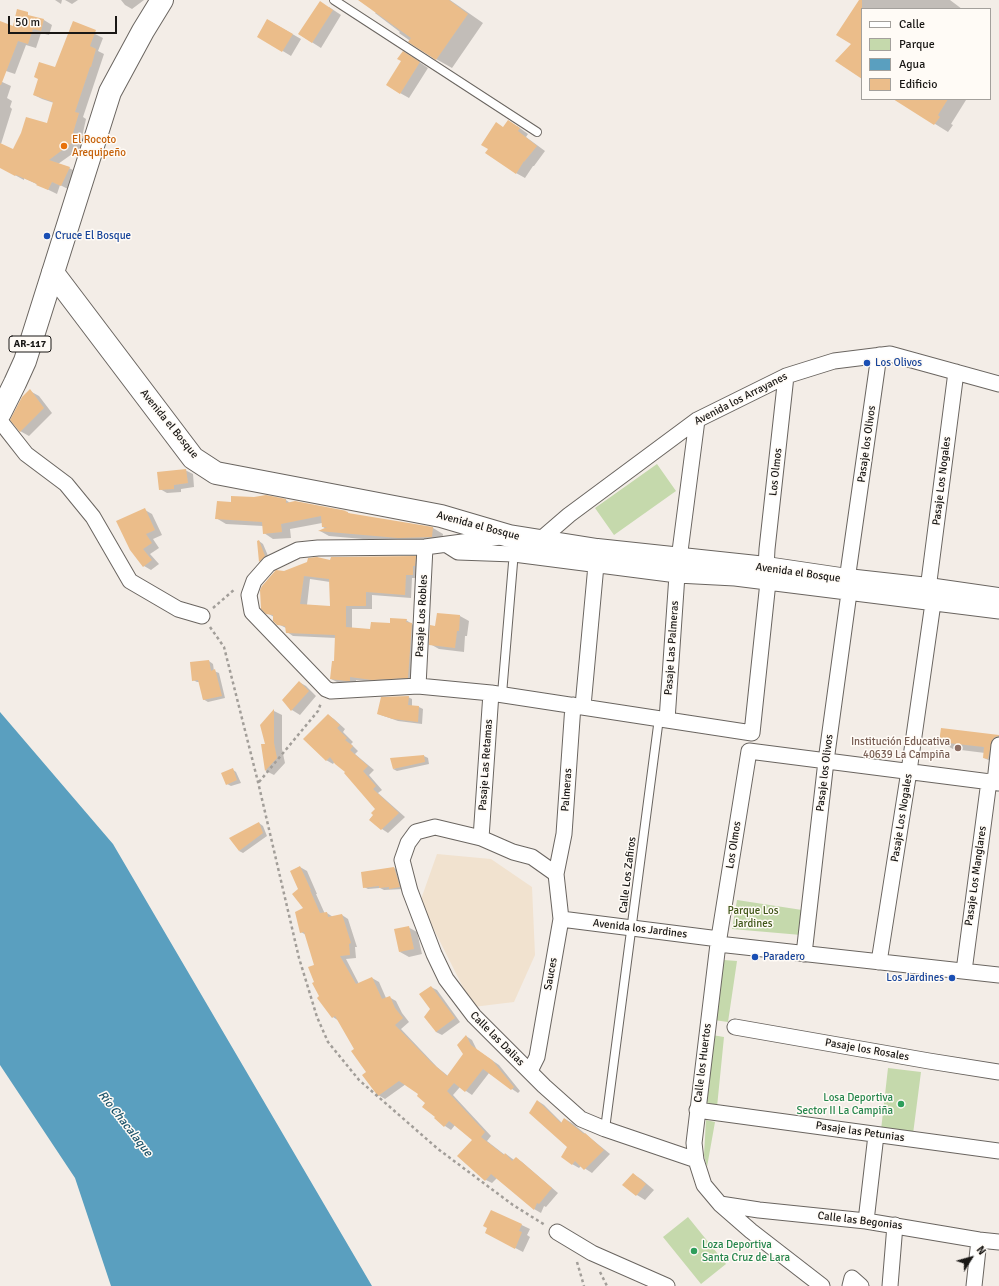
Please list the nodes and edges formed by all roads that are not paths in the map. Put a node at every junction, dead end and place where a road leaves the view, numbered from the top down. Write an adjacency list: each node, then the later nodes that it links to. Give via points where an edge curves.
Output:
1 (162, 0): 4 (street, AR-117, via 110,92)
2 (334, 0): 3 (lane)
3 (537, 132)
4 (53, 273): 9 (street, AR-117, via 24,361); 12 (street, Avenida el Bosque, via 192,458 216,473 441,516)
5 (879, 355): 6 (street, Avenida los Arrayanes, via 890,354); 7 (street, Avenida los Arrayanes, via 834,361); 20 (street, Pasaje los Olivos)
6 (956, 372): 8 (street, Avenida los Arrayanes); 21 (street, Pasaje Los Nogales)
7 (786, 376): 10 (street, Avenida los Arrayanes); 19 (street, Los Olmos, via 768,541)
8 (999, 384)
9 (0, 413)
10 (697, 420): 13 (street, Avenida los Arrayanes, via 569,515); 18 (street, Pasaje Las Palmeras)
11 (0, 421): 23 (street, via 26,454 66,484 93,517 130,581 178,609)
12 (509, 536): 13 (street, Avenida el Bosque); 14 (street)
13 (540, 540): 18 (street, Avenida el Bosque)
14 (445, 544): 15 (street); 17 (street, via 458,552 514,554)
15 (425, 547): 24 (street, Pasaje Los Robles); 24 (street, via 298,550 269,564 254,581 249,595 252,612 326,689 331,691)
16 (513, 563): 25 (lane)
17 (596, 565): 18 (street); 26 (street, Palmeras)
18 (678, 567): 19 (street, Avenida el Bosque); 27 (street, Pasaje Las Palmeras)
19 (767, 575): 20 (street, Avenida el Bosque); 27 (street, Los Olmos, via 752,733)
20 (848, 586): 21 (street, Avenida el Bosque); 29 (street, Pasaje los Olivos)
21 (930, 596): 22 (street, Avenida el Bosque); 30 (street, Pasaje Los Nogales)
22 (996, 604)
23 (202, 616)
24 (418, 686): 25 (street)
25 (496, 693): 26 (street); 32 (street, Pasaje Las Retamas)
26 (578, 706): 27 (street); 33 (street, Palmeras, via 564,834)
27 (663, 719): 35 (lane, Calle Los Zafiros)
28 (999, 745): 31 (street, Pasaje Los Manglares)
29 (826, 761): 30 (street); 36 (street, Los Olmos, via 749,751); 37 (street, Pasaje los Olivos)
30 (910, 771): 31 (street); 38 (street, Pasaje Los Nogales)
31 (994, 782): 39 (street, Pasaje Los Manglares)
32 (481, 838): 33 (street, via 532,857); 42 (street, Calle las Dalias, via 435,828 416,832 408,843 402,860 410,891 446,979 474,1016)
33 (556, 874): 34 (street, Sauces)
34 (560, 919): 35 (street, Avenida los Jardines); 42 (street, Sauces, via 537,1057)
35 (632, 928): 36 (street, Avenida los Jardines); 45 (lane, Calle Los Zafiros)
36 (718, 942): 37 (street, Avenida los Jardines); 44 (street, Calle los Huertos)
37 (804, 954): 38 (street, Avenida los Jardines)
38 (879, 962): 39 (street, Avenida los Jardines)
39 (964, 971): 40 (street, Avenida los Jardines)
40 (999, 975)
41 (735, 1027): 43 (street, Pasaje los Rosales)
42 (530, 1071): 45 (street, Calle las Dalias, via 581,1119)
43 (999, 1072)
44 (698, 1110): 46 (street, Pasaje las Petunias); 48 (street, Calle los Huertos, via 694,1143)
45 (605, 1129): 48 (street, Calle las Dalias)
46 (876, 1135): 47 (street, Pasaje las Petunias); 50 (street)
47 (999, 1151)
48 (696, 1160): 49 (street, Calle los Huertos, via 704,1185)
49 (720, 1204): 50 (street, Calle las Begonias); 56 (street)
50 (866, 1220): 51 (street, Calle las Begonias)
51 (895, 1225): 53 (street, Calle las Begonias); 59 (street)
52 (557, 1232): 55 (street, via 592,1254)
53 (979, 1240): 54 (street, Calle las Begonias); 60 (street)
54 (999, 1242)
55 (667, 1286)
56 (822, 1286)
57 (850, 1286): 58 (street, via 852,1278)
58 (861, 1286)
59 (890, 1286)
60 (974, 1286)

